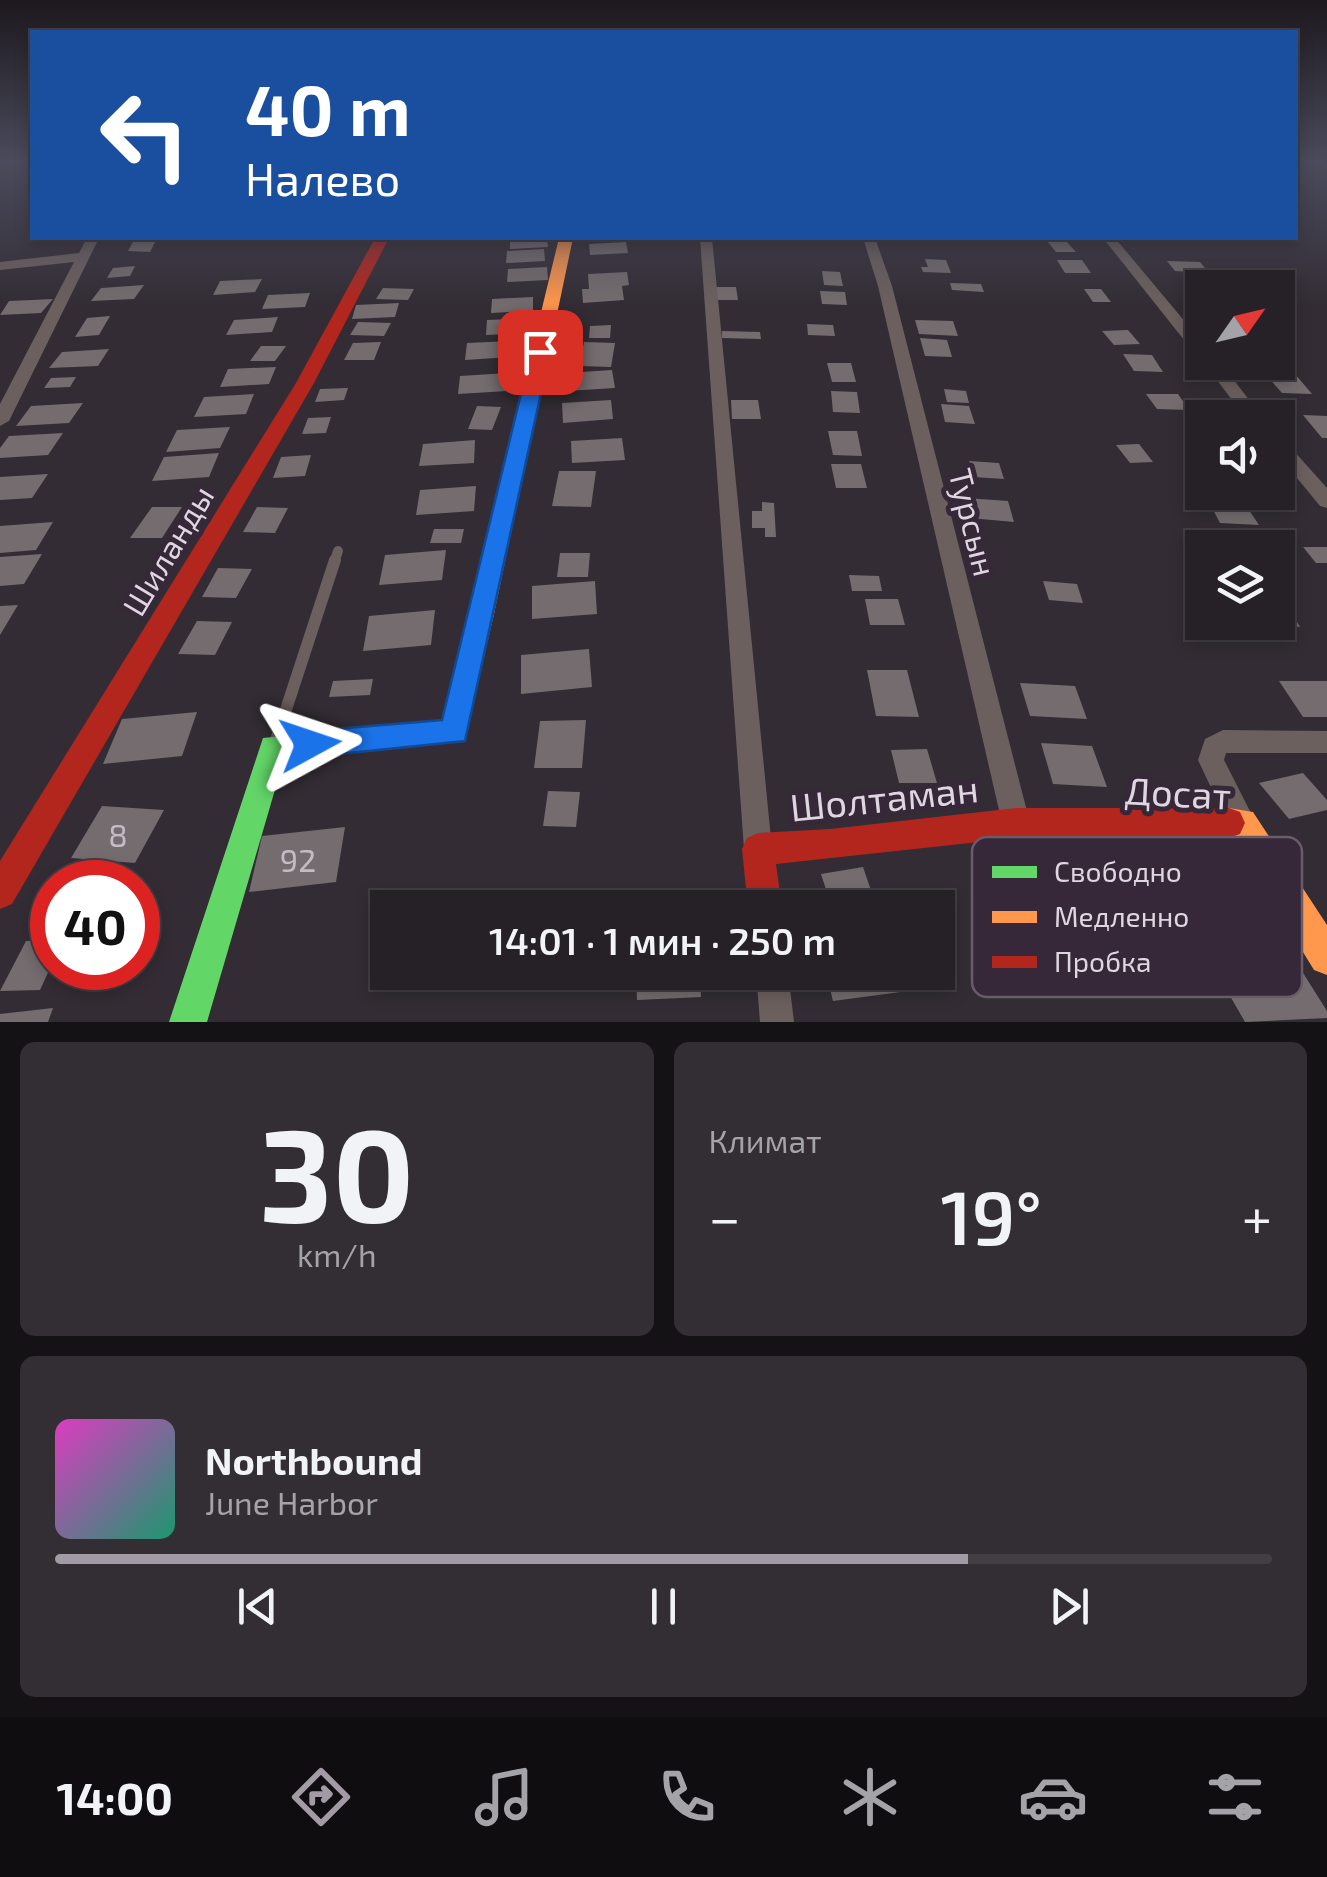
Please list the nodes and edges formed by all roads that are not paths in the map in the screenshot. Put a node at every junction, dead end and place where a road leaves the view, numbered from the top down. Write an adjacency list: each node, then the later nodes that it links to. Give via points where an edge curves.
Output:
1 (93, 240): 7 (street)
2 (381, 240): 23 (street, Шиланды, via 304,383)
3 (566, 240): 17 (street, via 454,732)
4 (706, 240): 21 (street)
5 (869, 240): 18 (street, Турсын, via 886,286)
6 (1111, 240): 9 (street)
7 (81, 257): 8 (street); 12 (street)
8 (0, 266)
9 (1185, 331)
10 (1225, 380): 11 (street)
11 (1241, 400)
12 (0, 421)
13 (1295, 464): 14 (street)
14 (1327, 501)
15 (338, 550): 17 (lane)
16 (1327, 742): 19 (street, via 1223,741 1214,747 1210,760)
17 (274, 747): 27 (street)
18 (1016, 823): 19 (street, Досат); 21 (street, Шолтаман)
19 (1242, 824): 20 (street, Досат)
20 (1250, 837)
21 (758, 849): 22 (street, Шолтаман)
22 (762, 890)
23 (0, 892)
24 (1302, 919): 25 (street, Досат)
25 (1327, 958)
26 (774, 990): 28 (street)
27 (188, 1022)
28 (777, 1022)

